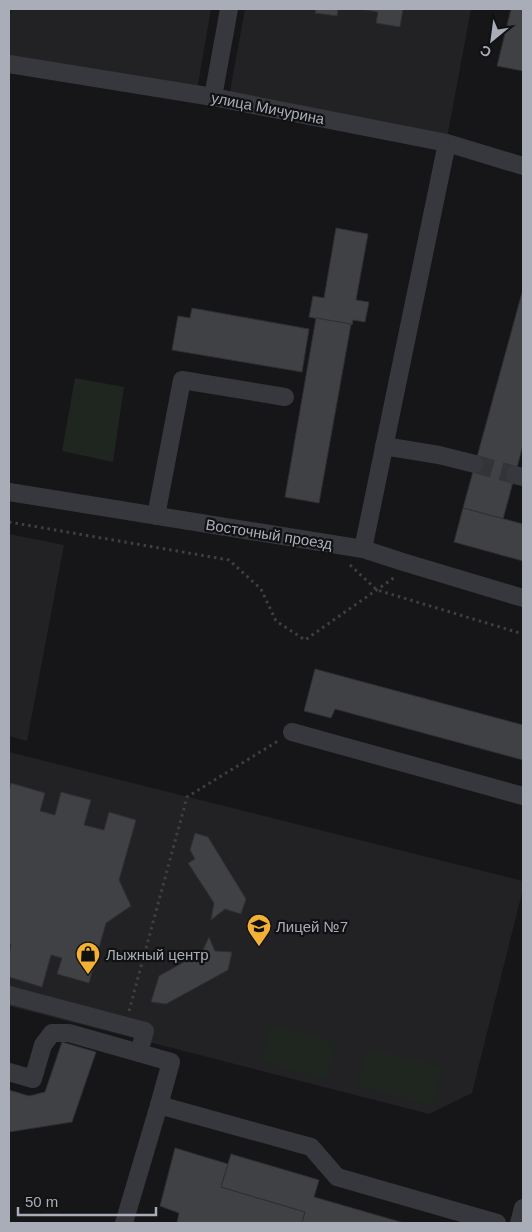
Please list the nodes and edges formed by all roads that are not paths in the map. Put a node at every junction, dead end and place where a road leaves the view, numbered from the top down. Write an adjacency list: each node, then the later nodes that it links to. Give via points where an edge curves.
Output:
1 (229, 9): 3 (street)
2 (9, 64): 3 (street, улица Мичурина)
3 (213, 97): 4 (street, улица Мичурина)
4 (447, 143): 5 (street, улица Мичурина); 7 (street)
5 (523, 166)
6 (285, 397): 10 (street, via 182,380)
7 (384, 446): 8 (street); 11 (street)
8 (475, 464)
9 (9, 492): 10 (street, Восточный проезд)
10 (156, 516): 11 (street, Восточный проезд)
11 (363, 549): 12 (street, Восточный проезд)
12 (523, 598)
13 (292, 732): 14 (street)
14 (523, 796)
15 (9, 995): 16 (street, via 145,1031)
16 (139, 1053): 17 (street, via 69,1033 52,1033 43,1044 32,1079); 18 (street, via 171,1062)
17 (9, 1072)
18 (159, 1105): 20 (street); 21 (street, via 312,1147 336,1177)
19 (523, 1208): 22 (street)
20 (124, 1223)
21 (496, 1223)
22 (519, 1223)

